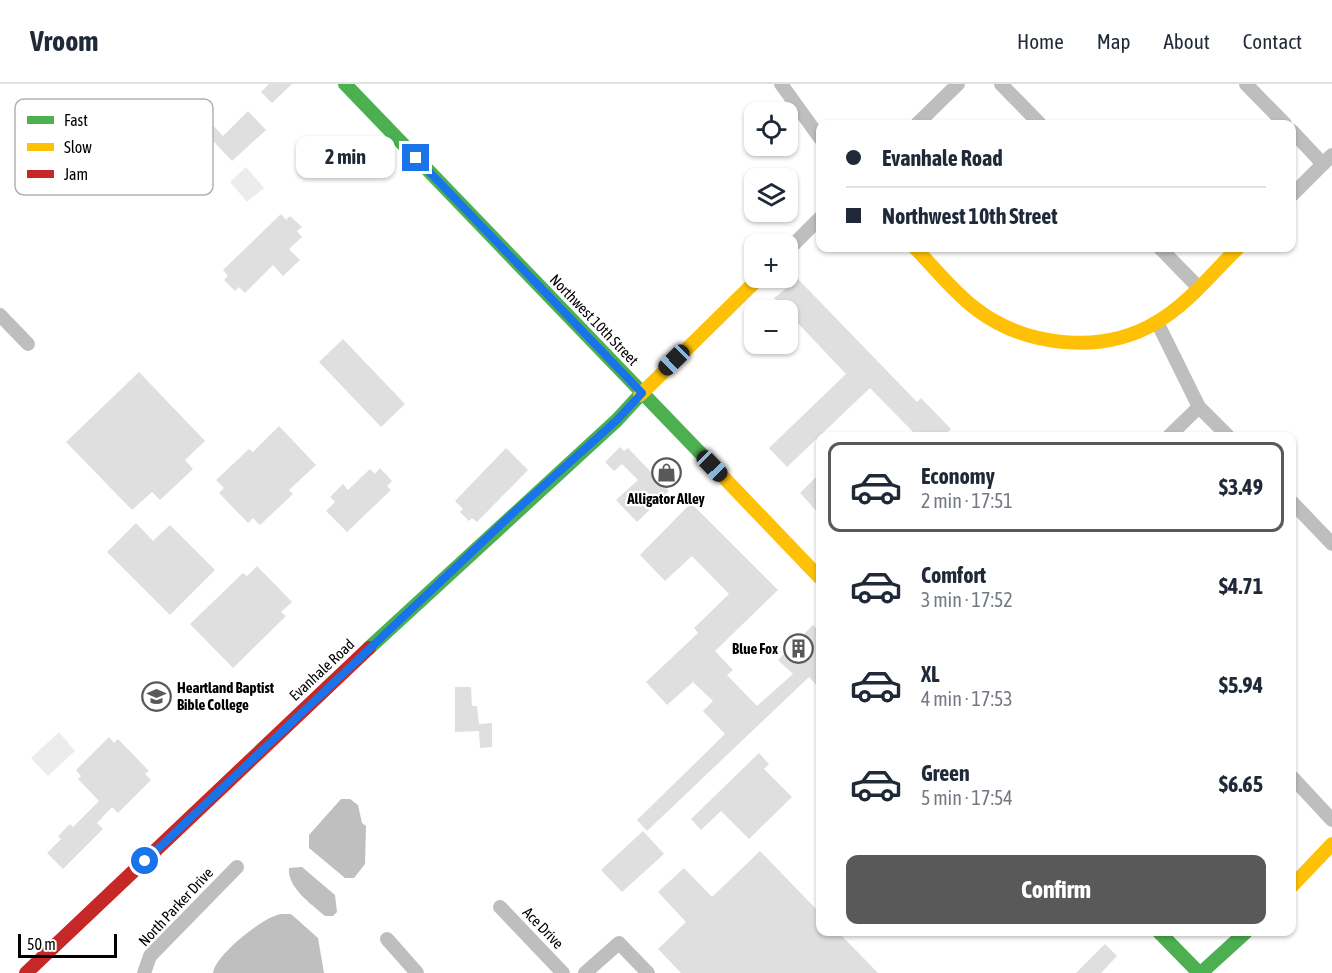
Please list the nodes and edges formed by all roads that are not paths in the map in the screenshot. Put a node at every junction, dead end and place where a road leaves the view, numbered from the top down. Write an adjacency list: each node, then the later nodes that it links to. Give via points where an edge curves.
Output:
1 (345, 84): 23 (street, Northwest 10th Street)
2 (781, 84): 9 (street)
3 (958, 84): 6 (street)
4 (1001, 84): 7 (street)
5 (1246, 84): 8 (street)
6 (921, 120)
7 (1036, 120)
8 (1281, 120)
9 (816, 132)
10 (1296, 134): 11 (street)
11 (1328, 160): 12 (street)
12 (1296, 191)
13 (816, 222): 14 (street)
14 (798, 240)
15 (919, 252): 21 (street, via 975,308 1034,337 1071,344 1092,343)
16 (1164, 252): 18 (street)
17 (1234, 252): 18 (street)
18 (1198, 287): 21 (street)
19 (749, 288): 23 (street, Evanhale Road)
20 (0, 315): 22 (street)
21 (1157, 322): 24 (street)
22 (28, 344)
23 (642, 393): 29 (street, Northwest 10th Street); 39 (street, Evanhale Road)
24 (1200, 407): 25 (street); 26 (street)
25 (1173, 432)
26 (1224, 432)
27 (1296, 506): 28 (street)
28 (1332, 544)
29 (816, 574)
30 (1296, 781): 31 (street)
31 (1332, 820)
32 (1332, 844): 34 (street)
33 (237, 867): 40 (street, North Parker Drive, via 150,956)
34 (1296, 882)
35 (500, 907): 42 (street, Ace Drive)
36 (1163, 936): 45 (street)
37 (1242, 936): 45 (street)
38 (387, 939): 41 (street)
39 (26, 973)
40 (144, 973)
41 (417, 973)
42 (563, 973)
43 (585, 973): 44 (street, via 619,943)
44 (648, 973)
45 (1200, 973)

